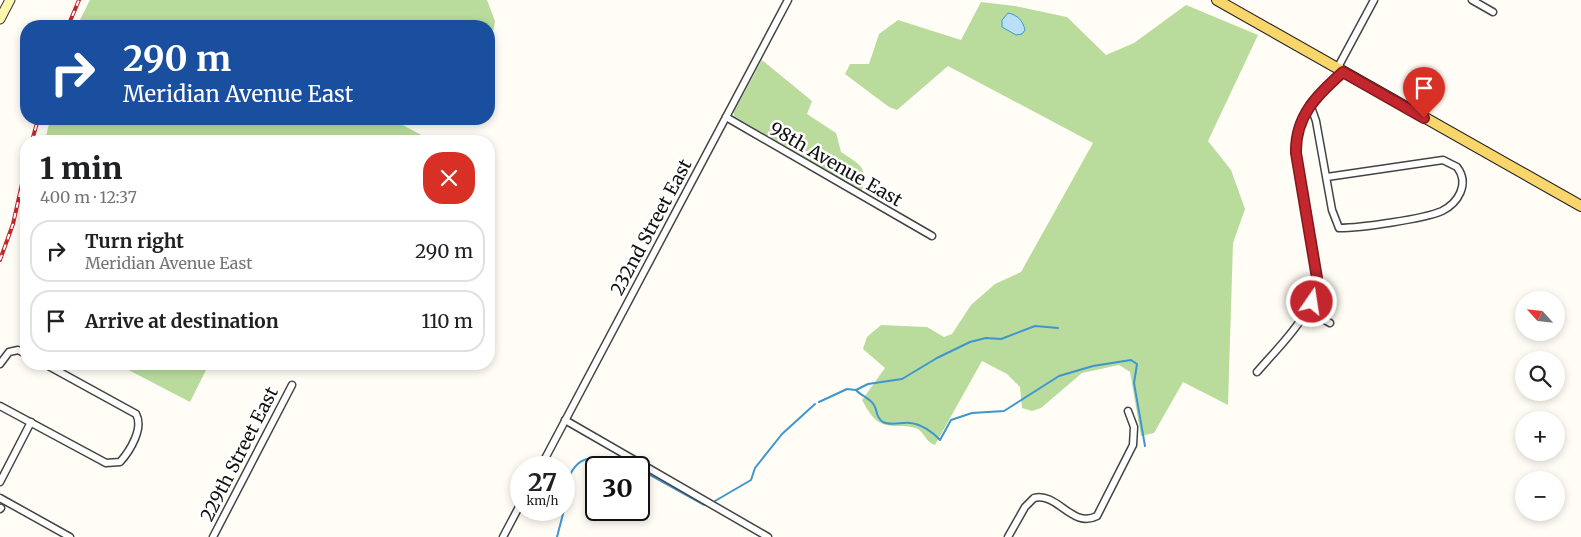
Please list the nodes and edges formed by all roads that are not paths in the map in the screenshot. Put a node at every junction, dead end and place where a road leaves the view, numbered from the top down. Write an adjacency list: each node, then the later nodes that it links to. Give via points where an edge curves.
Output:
1 (10, 0): 7 (main road)
2 (788, 0): 10 (street, 232nd Street East)
3 (1217, 0): 8 (main road)
4 (1374, 0): 8 (street)
5 (1472, 0): 6 (street)
6 (1493, 12)
7 (0, 19)
8 (1340, 71): 9 (street); 12 (main road)
9 (1310, 104): 11 (street); 14 (street, via 1299,124 1296,143 1317,278)
10 (726, 117): 13 (street, 98th Avenue East); 23 (street, 232nd Street East)
11 (1327, 177): 11 (street, via 1332,210 1339,228 1439,212 1456,201 1462,186 1459,170 1444,160)
12 (1581, 206)
13 (932, 236)
14 (1308, 310): 15 (street); 19 (street)
15 (1330, 323)
16 (20, 351): 17 (street, via 7,353)
17 (0, 364)
18 (56, 370): 24 (street, via 136,414 139,420 137,433 123,459 106,463)
19 (1257, 372)
20 (292, 385): 30 (street, 229th Street East)
21 (0, 406): 24 (street)
22 (1128, 412): 33 (street, via 1134,427 1133,445 1102,508 1092,518 1079,518 1045,497 1034,498)
23 (565, 420): 25 (street, 232nd Street East); 32 (street)
24 (31, 422): 26 (street)
25 (546, 456)
26 (0, 482)
27 (0, 498): 29 (street)
28 (512, 521): 31 (street)
29 (70, 537)
30 (213, 537)
31 (504, 537)
32 (768, 537)
33 (1008, 537)

